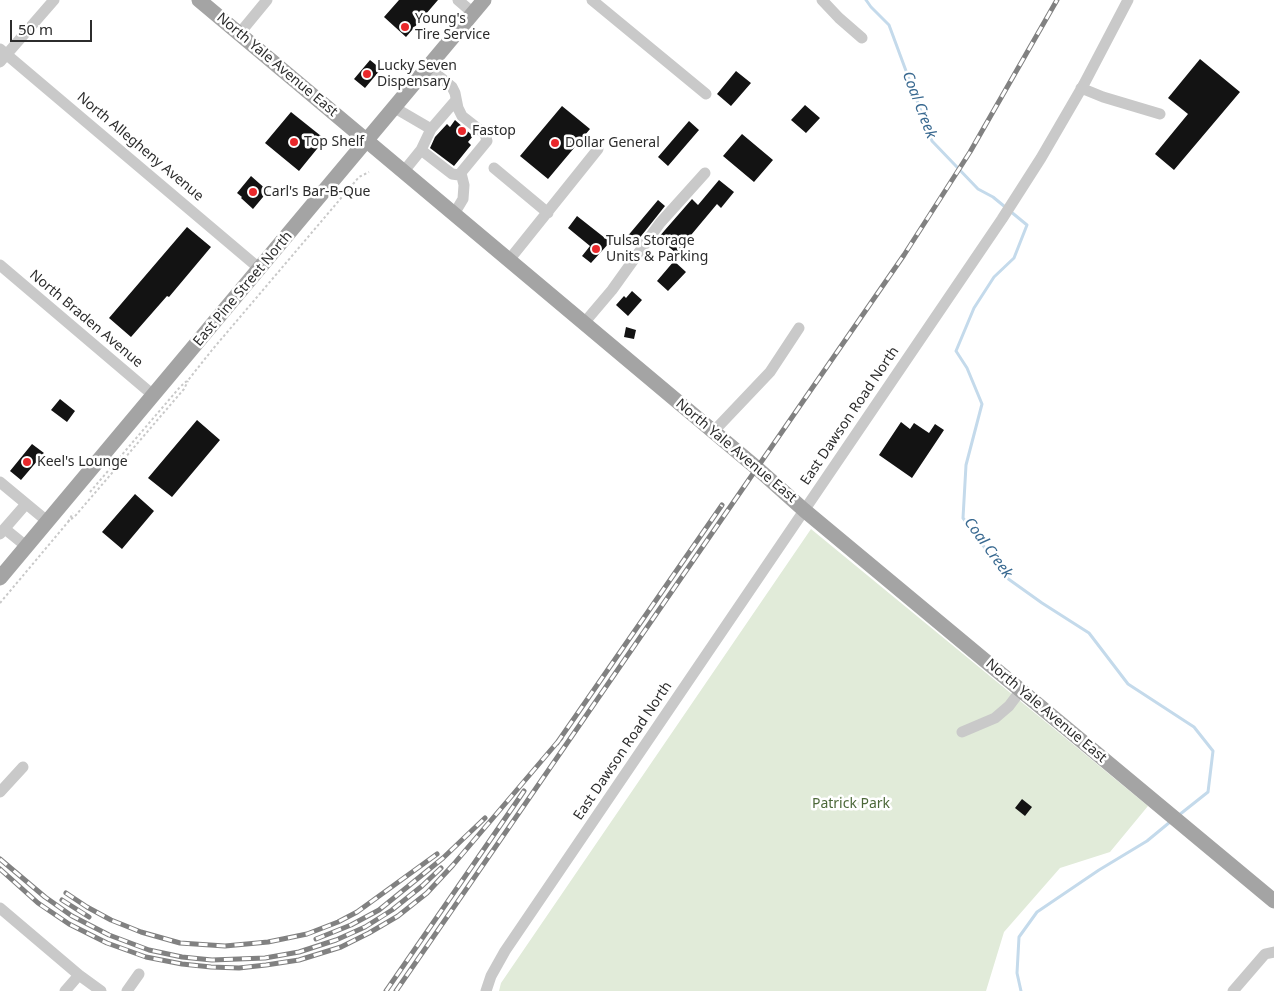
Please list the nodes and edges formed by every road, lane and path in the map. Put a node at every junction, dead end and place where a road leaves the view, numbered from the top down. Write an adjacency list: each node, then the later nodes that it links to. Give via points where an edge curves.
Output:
1 (54, 0): 12 (street)
2 (199, 0): 10 (main road, North Yale Avenue East)
3 (267, 0): 10 (street)
4 (458, 0): 9 (street)
5 (484, 0): 9 (main road, East Pine Street North)
6 (592, 0): 15 (street)
7 (822, 0): 11 (street)
8 (1128, 0): 14 (street, East Dawson Road North)
9 (473, 13): 13 (main road, East Pine Street North)
10 (239, 34): 20 (main road, North Yale Avenue East)
11 (862, 38)
12 (2, 55): 32 (street, North Allegheny Avenue)
13 (428, 67): 16 (street, via 452,87); 17 (main road, East Pine Street North)
14 (1081, 88): 18 (street); 42 (street, East Dawson Road North, via 1002,219)
15 (706, 94)
16 (456, 100): 19 (street); 27 (street, via 462,116 487,137 486,144)
17 (395, 108): 19 (street); 20 (main road, East Pine Street North)
18 (1160, 114)
19 (431, 129): 22 (street)
20 (367, 141): 24 (main road, North Yale Avenue East); 32 (main road, East Pine Street North)
21 (598, 149): 28 (street)
22 (421, 150): 24 (street); 27 (street, via 452,174)
23 (494, 168): 28 (street)
24 (404, 171): 29 (main road, North Yale Avenue East)
25 (369, 172): 35 (path, East Pine Street North, via 359,177)
26 (705, 172): 33 (street, via 660,223)
27 (461, 173): 29 (street, via 463,199)
28 (548, 213): 30 (street)
29 (454, 214): 30 (main road, North Yale Avenue East)
30 (509, 260): 33 (main road, North Yale Avenue East)
31 (0, 265): 36 (street, North Braden Avenue)
32 (260, 268): 36 (main road, East Pine Street North)
33 (584, 323): 37 (main road, North Yale Avenue East)
34 (799, 328): 37 (street, via 770,372)
35 (189, 379): 39 (path, East Pine Street North); 44 (path, East Pine Street North, via 184,389)
36 (153, 395): 43 (main road, East Pine Street North)
37 (714, 432): 42 (main road, North Yale Avenue East)
38 (0, 482): 40 (street)
39 (85, 498)
40 (26, 504): 43 (street); 45 (street)
41 (79, 506): 44 (path, East Pine Street North)
42 (804, 510): 49 (main road, North Yale Avenue East); 61 (street, East Dawson Road North, via 505,951)
43 (47, 521): 46 (main road, East Pine Street North)
44 (68, 522): 48 (path, East Pine Street North)
45 (2, 532): 46 (street)
46 (26, 546): 47 (main road, East Pine Street North)
47 (0, 578)
48 (0, 603)
49 (1021, 690): 50 (street, via 995,718); 53 (main road, North Yale Avenue East)
50 (962, 732)
51 (23, 767): 52 (street)
52 (0, 792)
53 (1274, 901)
54 (1, 911): 57 (street)
55 (1274, 952): 62 (street, via 1265,954)
56 (139, 974): 60 (street)
57 (79, 975): 58 (street); 59 (street)
58 (65, 991)
59 (102, 991)
60 (127, 991)
61 (486, 991)
62 (1233, 991)

